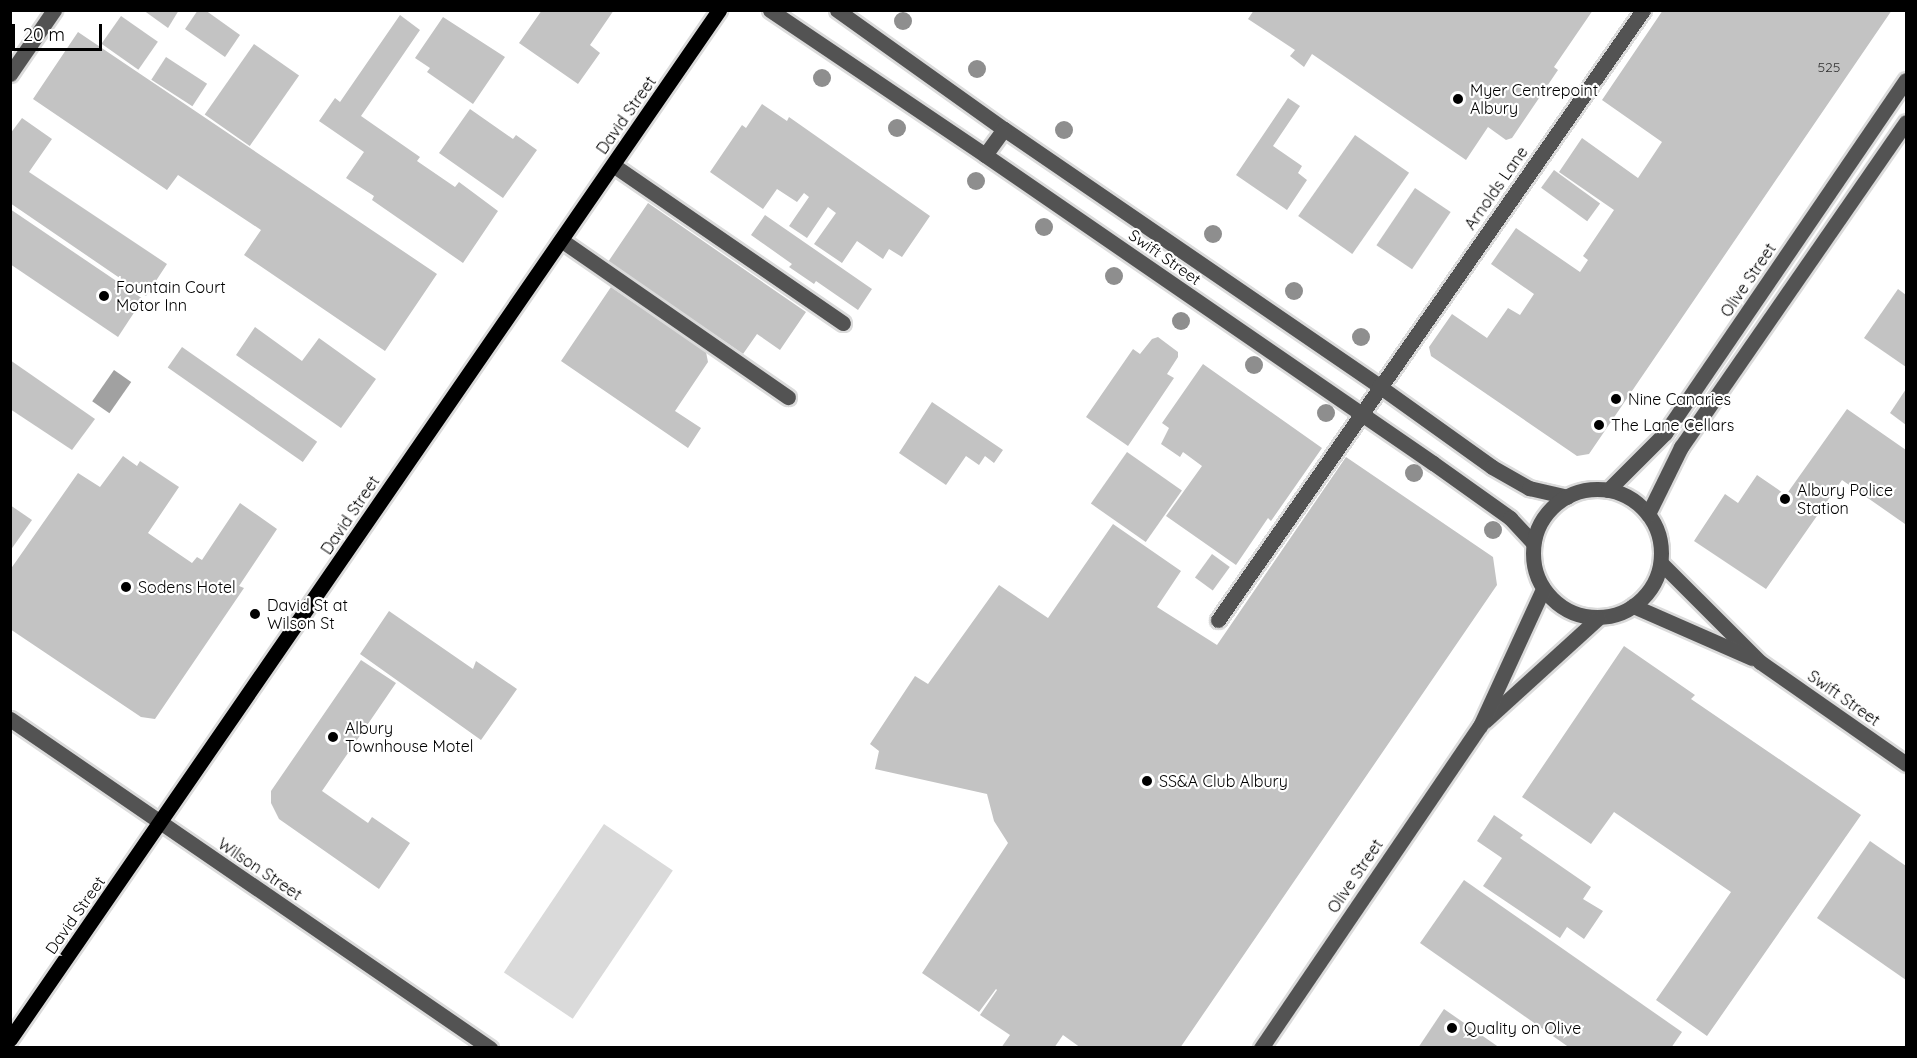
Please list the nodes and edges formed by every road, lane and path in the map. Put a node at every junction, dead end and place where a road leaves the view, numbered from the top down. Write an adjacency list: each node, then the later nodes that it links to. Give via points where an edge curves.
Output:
1 (54, 10): 6 (street)
2 (719, 10): 13 (main road, David Street)
3 (770, 10): 12 (street, Swift Street)
4 (837, 10): 10 (street, Swift Street)
5 (1643, 10): 16 (street, Arnolds Lane)
6 (10, 74)
7 (1906, 80): 9 (street, Olive Street)
8 (1906, 122): 11 (street)
9 (1877, 123): 11 (street); 19 (street, Olive Street, via 1665,433)
10 (1004, 129): 12 (street); 16 (street, Swift Street)
11 (1896, 137): 21 (street, via 1681,447)
12 (985, 154): 18 (street, Swift Street)
13 (613, 165): 14 (main road, David Street); 15 (street)
14 (561, 240): 17 (street); 32 (main road, David Street)
15 (843, 323)
16 (1379, 386): 18 (street, Arnolds Lane); 20 (street, Swift Street, via 1492,467 1529,488)
17 (788, 397)
18 (1360, 415): 22 (street, Swift Street, via 1510,518); 27 (street, Arnolds Lane)
19 (1608, 490): 20 (street, via 1581,491); 21 (street, via 1631,499)
20 (1567, 497): 22 (street, via 1544,516)
21 (1648, 514): 23 (street, via 1660,538)
22 (1533, 543): 24 (street, via 1533,566)
23 (1661, 563): 25 (street, via 1655,582); 28 (street, Swift Street)
24 (1543, 589): 26 (street, via 1566,609); 30 (street, Olive Street)
25 (1633, 606): 26 (street, via 1619,614); 28 (street, Swift Street)
26 (1598, 618): 30 (street, Olive Street)
27 (1218, 620)
28 (1760, 662): 31 (street, Swift Street)
29 (10, 719): 32 (street, Wilson Street)
30 (1480, 726): 35 (street, Olive Street)
31 (1906, 764)
32 (160, 823): 33 (main road, David Street); 34 (street, Wilson Street)
33 (10, 1040)
34 (490, 1047)
35 (1261, 1047)

